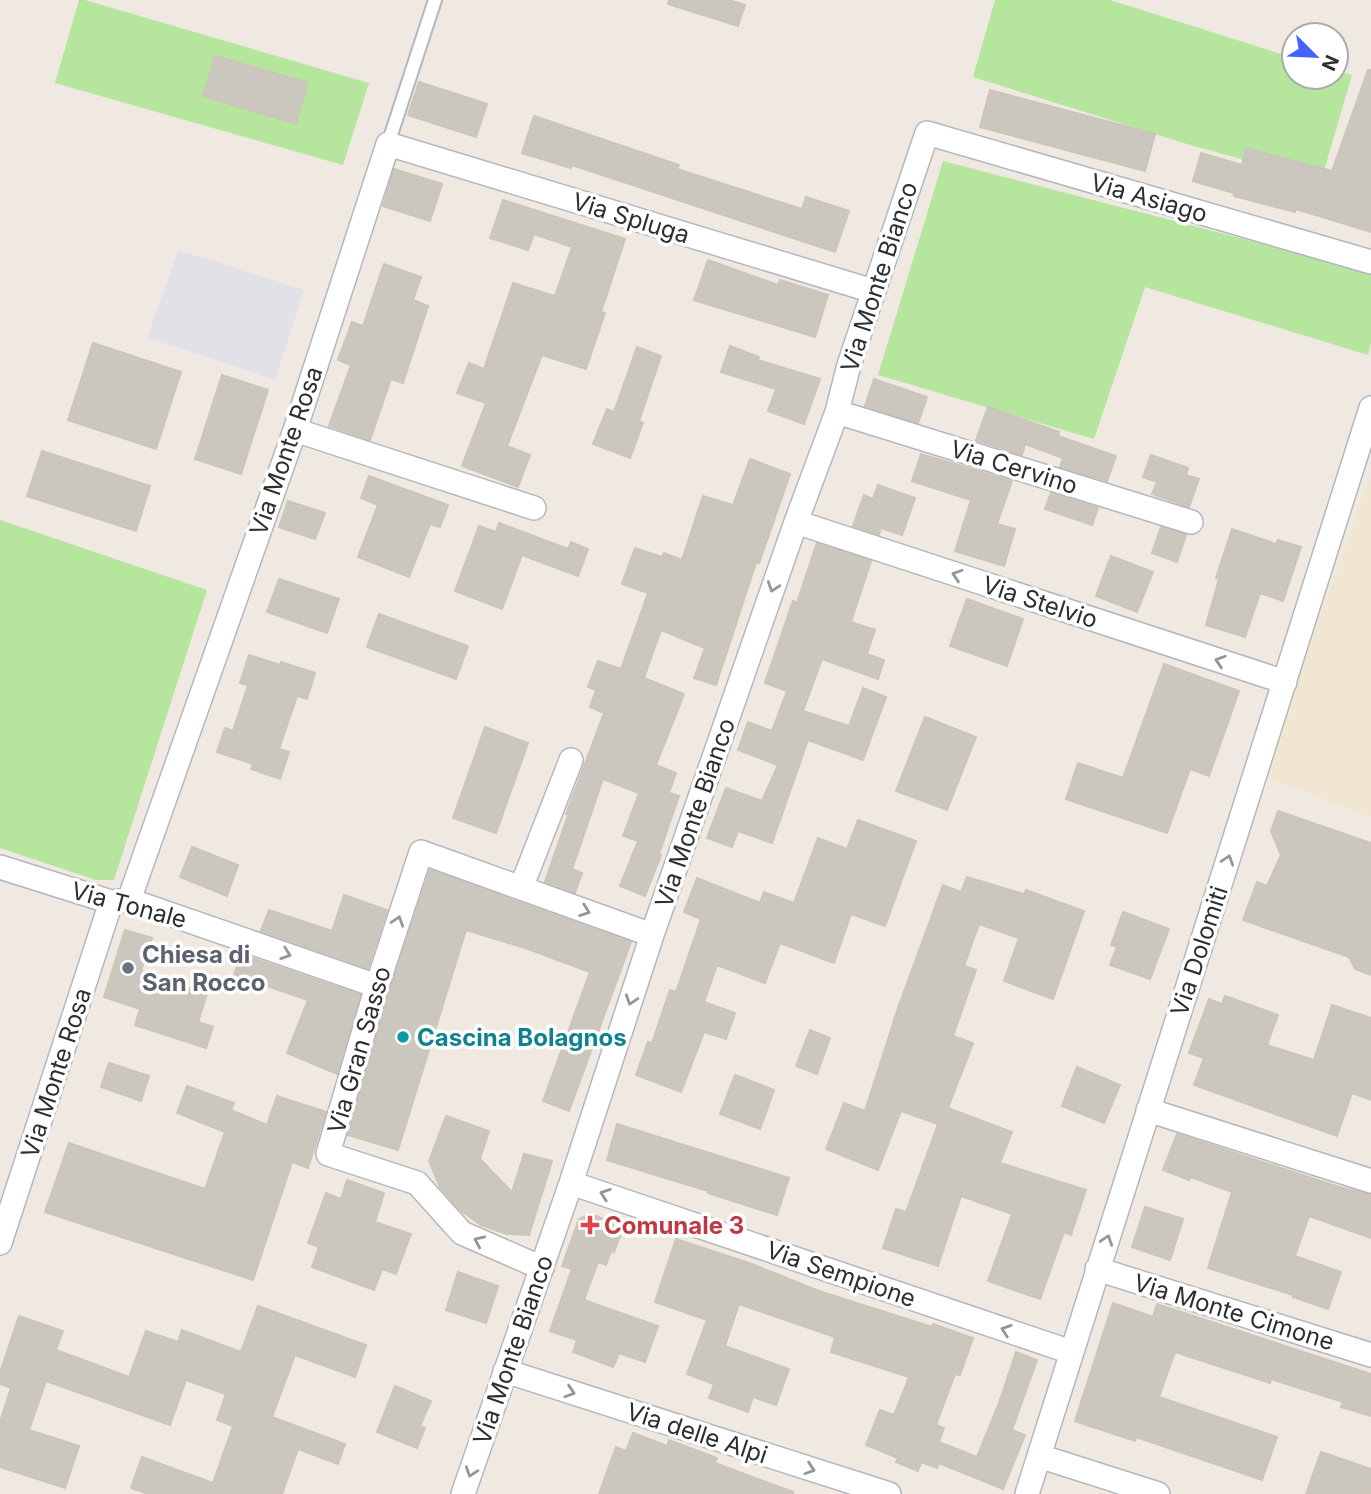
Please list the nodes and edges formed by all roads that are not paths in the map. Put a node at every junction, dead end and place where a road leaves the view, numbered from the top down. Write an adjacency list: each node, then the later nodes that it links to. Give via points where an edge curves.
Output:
1 (435, 0): 3 (lane, Via Monte Rosa)
2 (927, 133): 4 (street, Via Asiago); 5 (street, Via Monte Bianco)
3 (388, 145): 5 (street, Via Spluga); 8 (street, Via Monte Rosa)
4 (1371, 262)
5 (873, 291): 7 (street, Via Monte Bianco)
6 (1371, 408): 12 (street, Via Dolomiti)
7 (837, 412): 10 (street, Via Monte Bianco); 11 (street, Via Cervino)
8 (295, 430): 9 (street); 16 (street, Via Monte Rosa)
9 (534, 508)
10 (796, 522): 12 (street, Via Stelvio, one-way to 10); 17 (street, Via Monte Bianco, one-way to 17)
11 (1191, 522)
12 (1284, 682): 19 (street, Via Dolomiti, one-way to 12)
13 (571, 760): 15 (street)
14 (0, 867): 16 (street, Via Tonale)
15 (521, 888): 17 (street, one-way to 17); 18 (street, Via Gran Sasso, one-way to 15, via 421,852)
16 (120, 901): 18 (street, Via Tonale, one-way to 18); 22 (street, Via Monte Rosa)
17 (652, 935): 21 (street, Via Monte Bianco, one-way to 21)
18 (377, 986): 23 (street, Via Gran Sasso, one-way to 18, via 461,1233 417,1183 328,1154)
19 (1148, 1110): 20 (street); 24 (street, Via Dolomiti, one-way to 19)
20 (1371, 1181)
21 (571, 1183): 23 (street, Via Monte Bianco); 25 (street, Via Sempione, one-way to 21)
22 (0, 1244)
23 (541, 1268): 27 (street, Via Monte Bianco)
24 (1097, 1269): 25 (street, Via Dolomiti); 26 (street, Via Monte Cimone)
25 (1070, 1352): 28 (street, Via Dolomiti)
26 (1371, 1355)
27 (505, 1371): 29 (street, Via Monte Bianco, one-way to 29); 30 (street, Via delle Alpi, one-way to 30)
28 (1039, 1456): 31 (street, Via Dolomiti); 32 (street)
29 (463, 1494)
30 (889, 1494)
31 (1027, 1494)
32 (1158, 1494)

